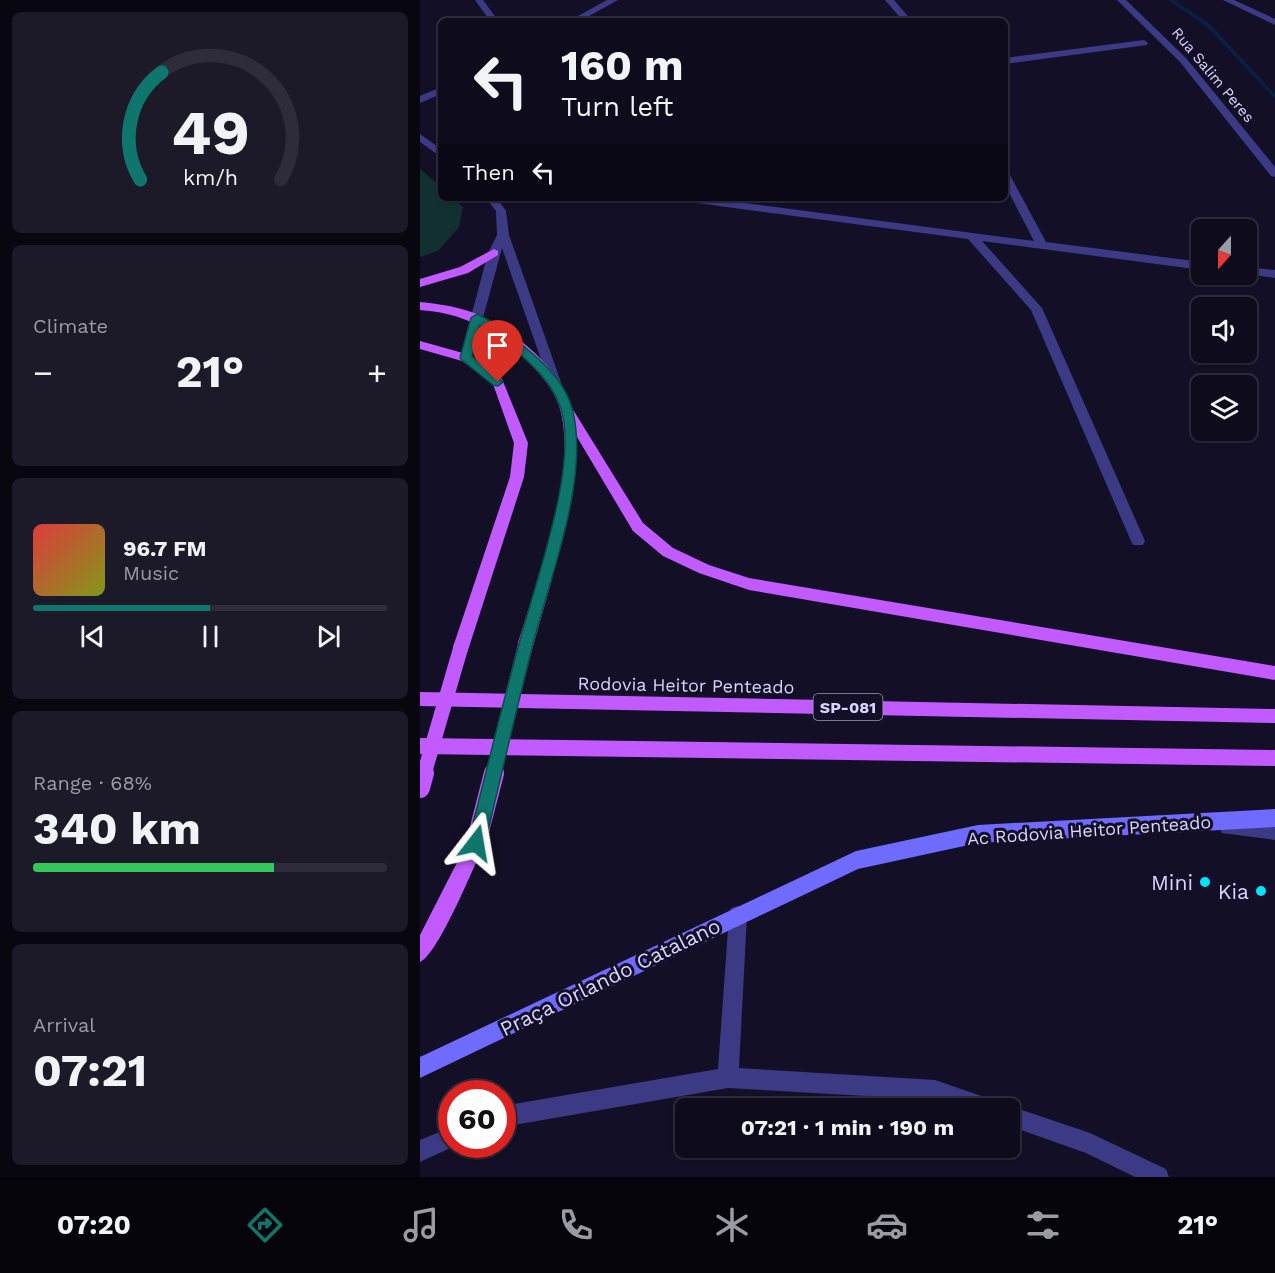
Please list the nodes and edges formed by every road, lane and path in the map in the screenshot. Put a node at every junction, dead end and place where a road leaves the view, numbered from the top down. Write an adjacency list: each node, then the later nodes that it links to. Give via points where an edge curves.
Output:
1 (479, 0): 6 (street)
2 (614, 0): 7 (street)
3 (889, 0): 8 (street)
4 (1121, 0): 16 (street, Rua Salim Peres, via 1168,43)
5 (1227, 0): 9 (street)
6 (492, 18)
7 (579, 18)
8 (905, 18)
9 (1275, 22)
10 (1144, 43): 11 (street)
11 (1008, 61)
12 (438, 91): 13 (street)
13 (420, 100)
14 (420, 137): 15 (street)
15 (438, 152)
16 (1275, 174)
17 (1008, 182): 22 (street)
18 (493, 201): 20 (street, via 501,211)
19 (705, 201): 21 (street)
20 (503, 235): 23 (street); 32 (street)
21 (971, 235): 22 (street); 34 (street, via 1036,308)
22 (1041, 244): 24 (street)
23 (494, 253): 27 (main road, via 464,270); 29 (street)
24 (1191, 264)
25 (1257, 272): 26 (street)
26 (1275, 274)
27 (420, 283)
28 (420, 306): 29 (main road)
29 (477, 318): 31 (street); 32 (main road, via 524,351)
30 (420, 345): 31 (main road)
31 (466, 358): 40 (main road, bridge, via 498,382 521,443 517,477)
32 (556, 385): 33 (main road)
33 (567, 410): 35 (main road, via 638,527 668,552 705,569 749,584); 45 (main road, bridge, via 571,437 560,519 476,843)
34 (1138, 541)
35 (1275, 673)
36 (420, 699): 37 (main road, Rodovia Heitor Penteado / SP-081)
37 (1275, 716)
38 (420, 746): 39 (main road)
39 (1275, 758)
40 (420, 788)
41 (1275, 818): 42 (main road, Ac Rodovia Heitor Penteado)
42 (1195, 823): 43 (street); 44 (main road, Ac Rodovia Heitor Penteado, via 978,834 856,860)
43 (1275, 831)
44 (738, 915): 46 (main road, Praça Orlando Catalano); 47 (street, Praça Orlando Catalano)
45 (420, 952)
46 (420, 1068)
47 (728, 1078): 48 (street, via 935,1090); 49 (street)
48 (959, 1098)
49 (516, 1115)
50 (1020, 1120): 53 (street, via 1090,1144)
51 (438, 1143): 52 (street)
52 (420, 1151)
53 (1158, 1177)

